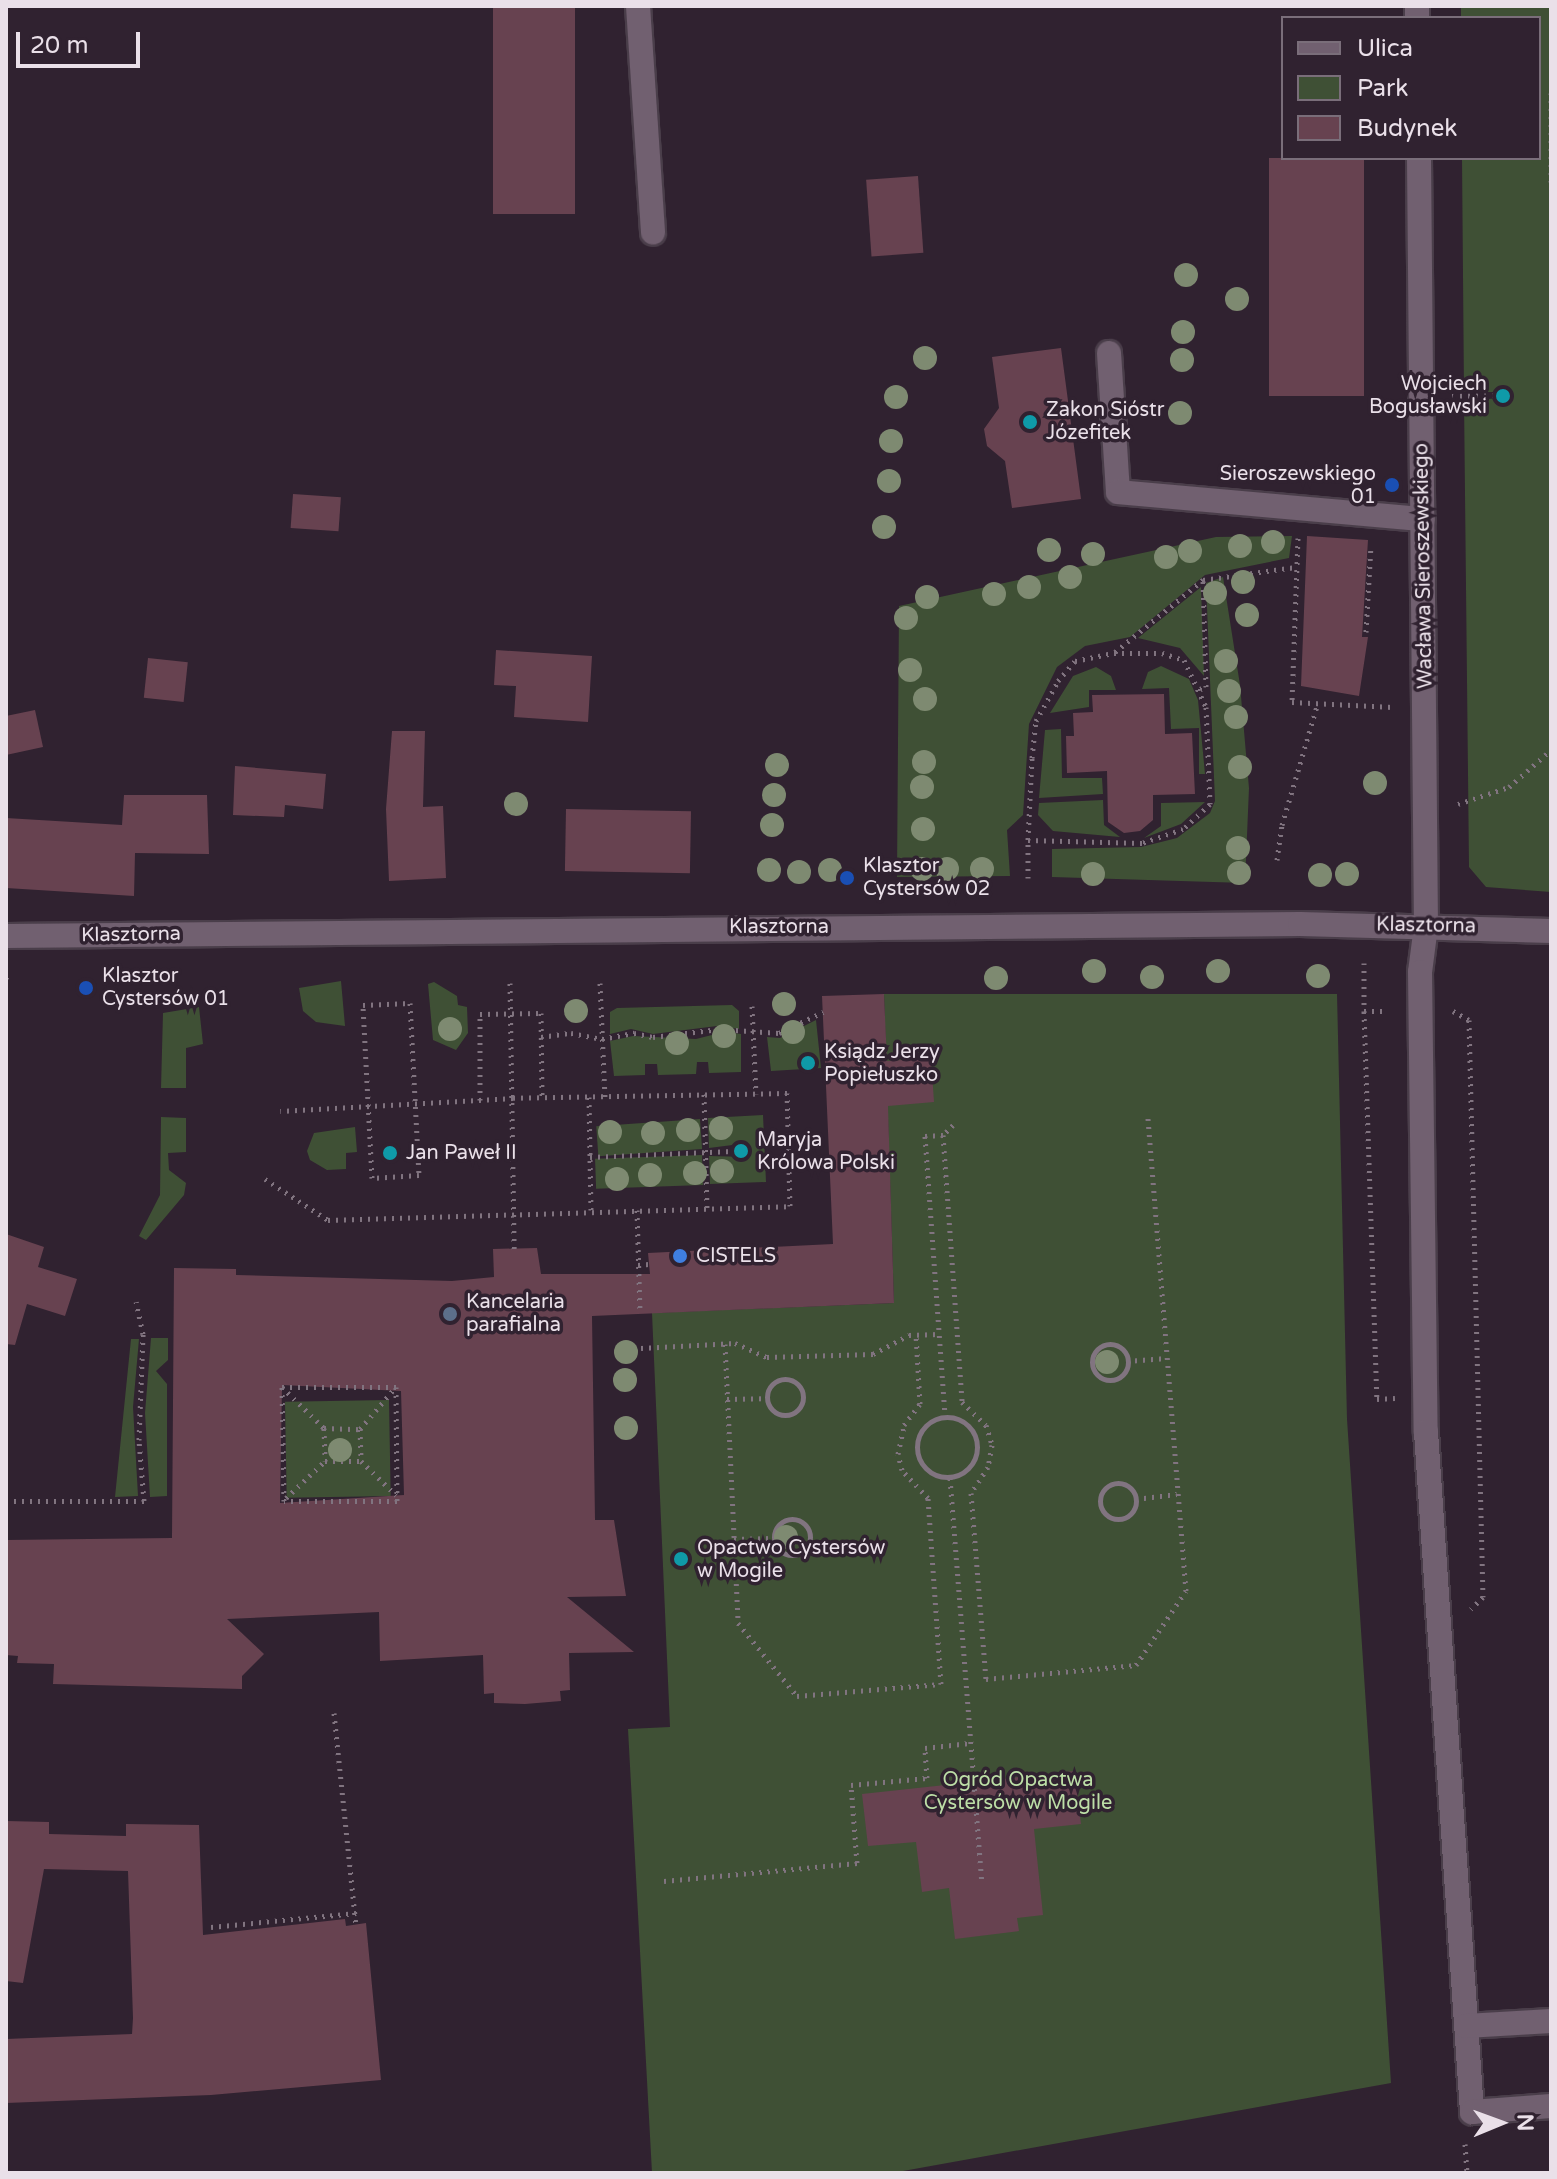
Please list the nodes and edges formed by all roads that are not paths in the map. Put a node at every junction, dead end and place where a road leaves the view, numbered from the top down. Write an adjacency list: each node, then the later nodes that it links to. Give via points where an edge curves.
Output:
1 (638, 6): 3 (street)
2 (1419, 160): 5 (street, Wacława Sieroszewskiego)
3 (653, 233)
4 (1109, 353): 5 (street, via 1118,492)
5 (1423, 519): 6 (street, Wacława Sieroszewskiego)
6 (1426, 926): 7 (street, Klasztorna); 8 (street, Klasztorna); 10 (street, Wacława Sieroszewskiego, via 1421,1011 1426,1432)
7 (1551, 931)
8 (6, 936)
9 (1551, 2021): 10 (street)
10 (1466, 2026): 11 (street, Wacława Sieroszewskiego, via 1472,2112)
11 (1551, 2106)

